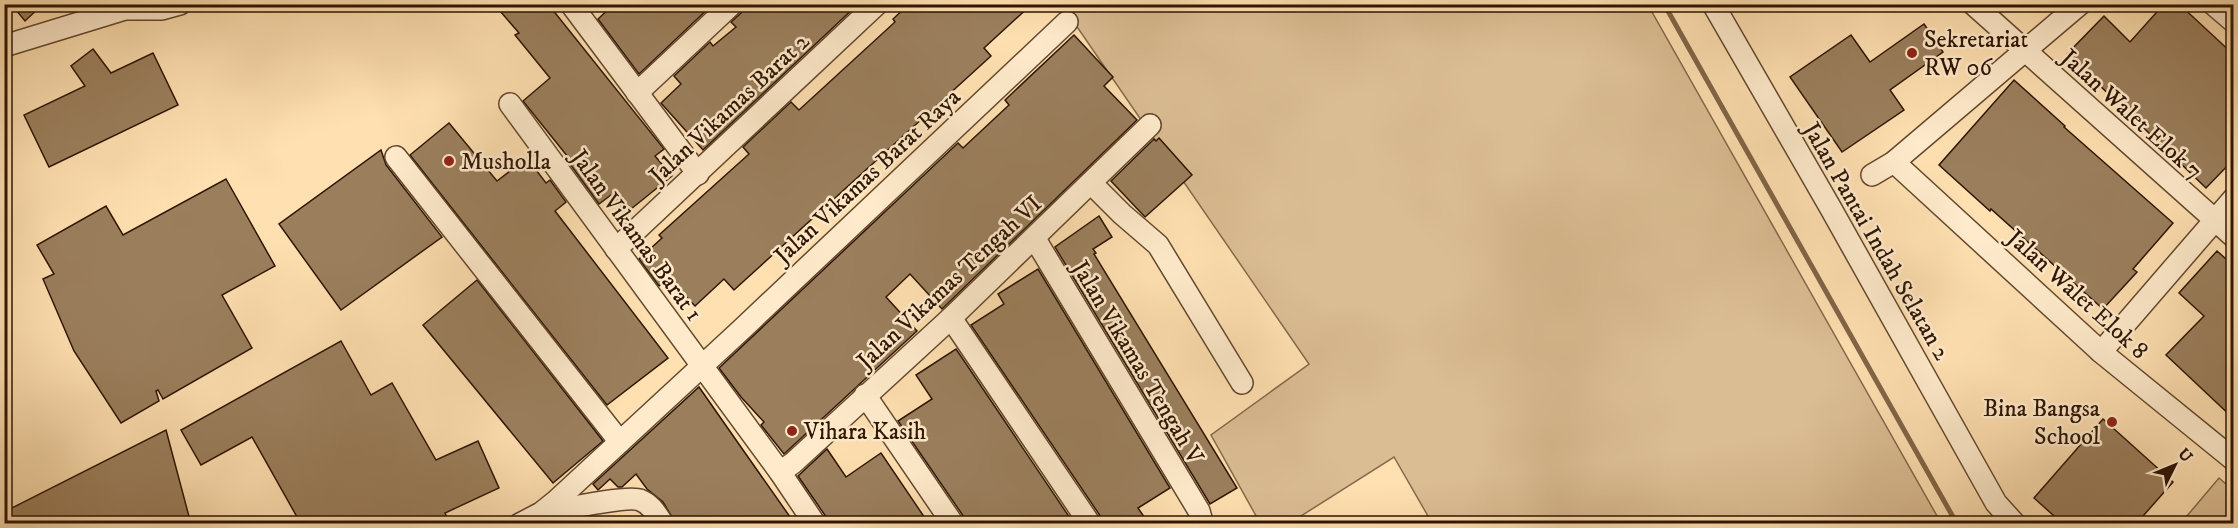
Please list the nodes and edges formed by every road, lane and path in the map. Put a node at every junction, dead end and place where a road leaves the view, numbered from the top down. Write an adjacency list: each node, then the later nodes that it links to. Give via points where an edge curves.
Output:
1 (180, 4): 8 (street, via 162,9)
2 (732, 4): 14 (street)
3 (877, 4): 19 (street, Jalan Vikamas Barat 2)
4 (1713, 4): 36 (street, Jalan Pantai Indah Selatan 2)
5 (1973, 4): 13 (street, Jalan Walet Elok 7)
6 (2080, 4): 13 (street)
7 (2213, 4): 11 (street)
8 (123, 7): 12 (street)
9 (581, 8): 14 (street)
10 (1067, 22): 29 (street, Jalan Vikamas Barat Raya)
11 (2234, 22)
12 (4, 46)
13 (2026, 51): 18 (street); 23 (street, Jalan Walet Elok 7)
14 (637, 93): 19 (street)
15 (510, 104): 26 (street, Jalan Vikamas Barat 1)
16 (1150, 125): 21 (street, Jalan Vikamas Tengah VI)
17 (396, 157): 32 (street)
18 (1894, 162): 20 (street); 28 (street, Jalan Walet Elok 8)
19 (698, 174): 26 (street, Jalan Vikamas Barat 2)
20 (1872, 175)
21 (1091, 183): 25 (street, Jalan Vikamas Tengah VI); 30 (street, via 1158,245)
22 (2234, 198): 23 (street)
23 (2214, 220): 24 (street, Jalan Walet Elok 7); 28 (street)
24 (2234, 237)
25 (1035, 238): 27 (street, Jalan Vikamas Tengah VI); 37 (street, Jalan Vikamas Tengah V)
26 (615, 249): 29 (street, Jalan Vikamas Barat 1)
27 (951, 318): 31 (street, Jalan Vikamas Tengah VI); 42 (street)
28 (2101, 352): 33 (street, Jalan Walet Elok 8)
29 (702, 366): 32 (street, Jalan Vikamas Barat Raya); 34 (street, Jalan Vikamas Barat 1)
30 (1242, 383)
31 (865, 395): 34 (street, Jalan Vikamas Tengah VI); 41 (street)
32 (620, 442): 35 (street, Jalan Vikamas Barat Raya)
33 (2234, 460)
34 (780, 472): 40 (street, Jalan Vikamas Barat 1)
35 (541, 513): 38 (street); 39 (street, via 640,500 653,509)
36 (1998, 513): 43 (street, Jalan Pantai Indah Selatan 2)
37 (1198, 517)
38 (520, 524)
39 (663, 524)
40 (815, 524)
41 (953, 524)
42 (1090, 524)
43 (2015, 524)

